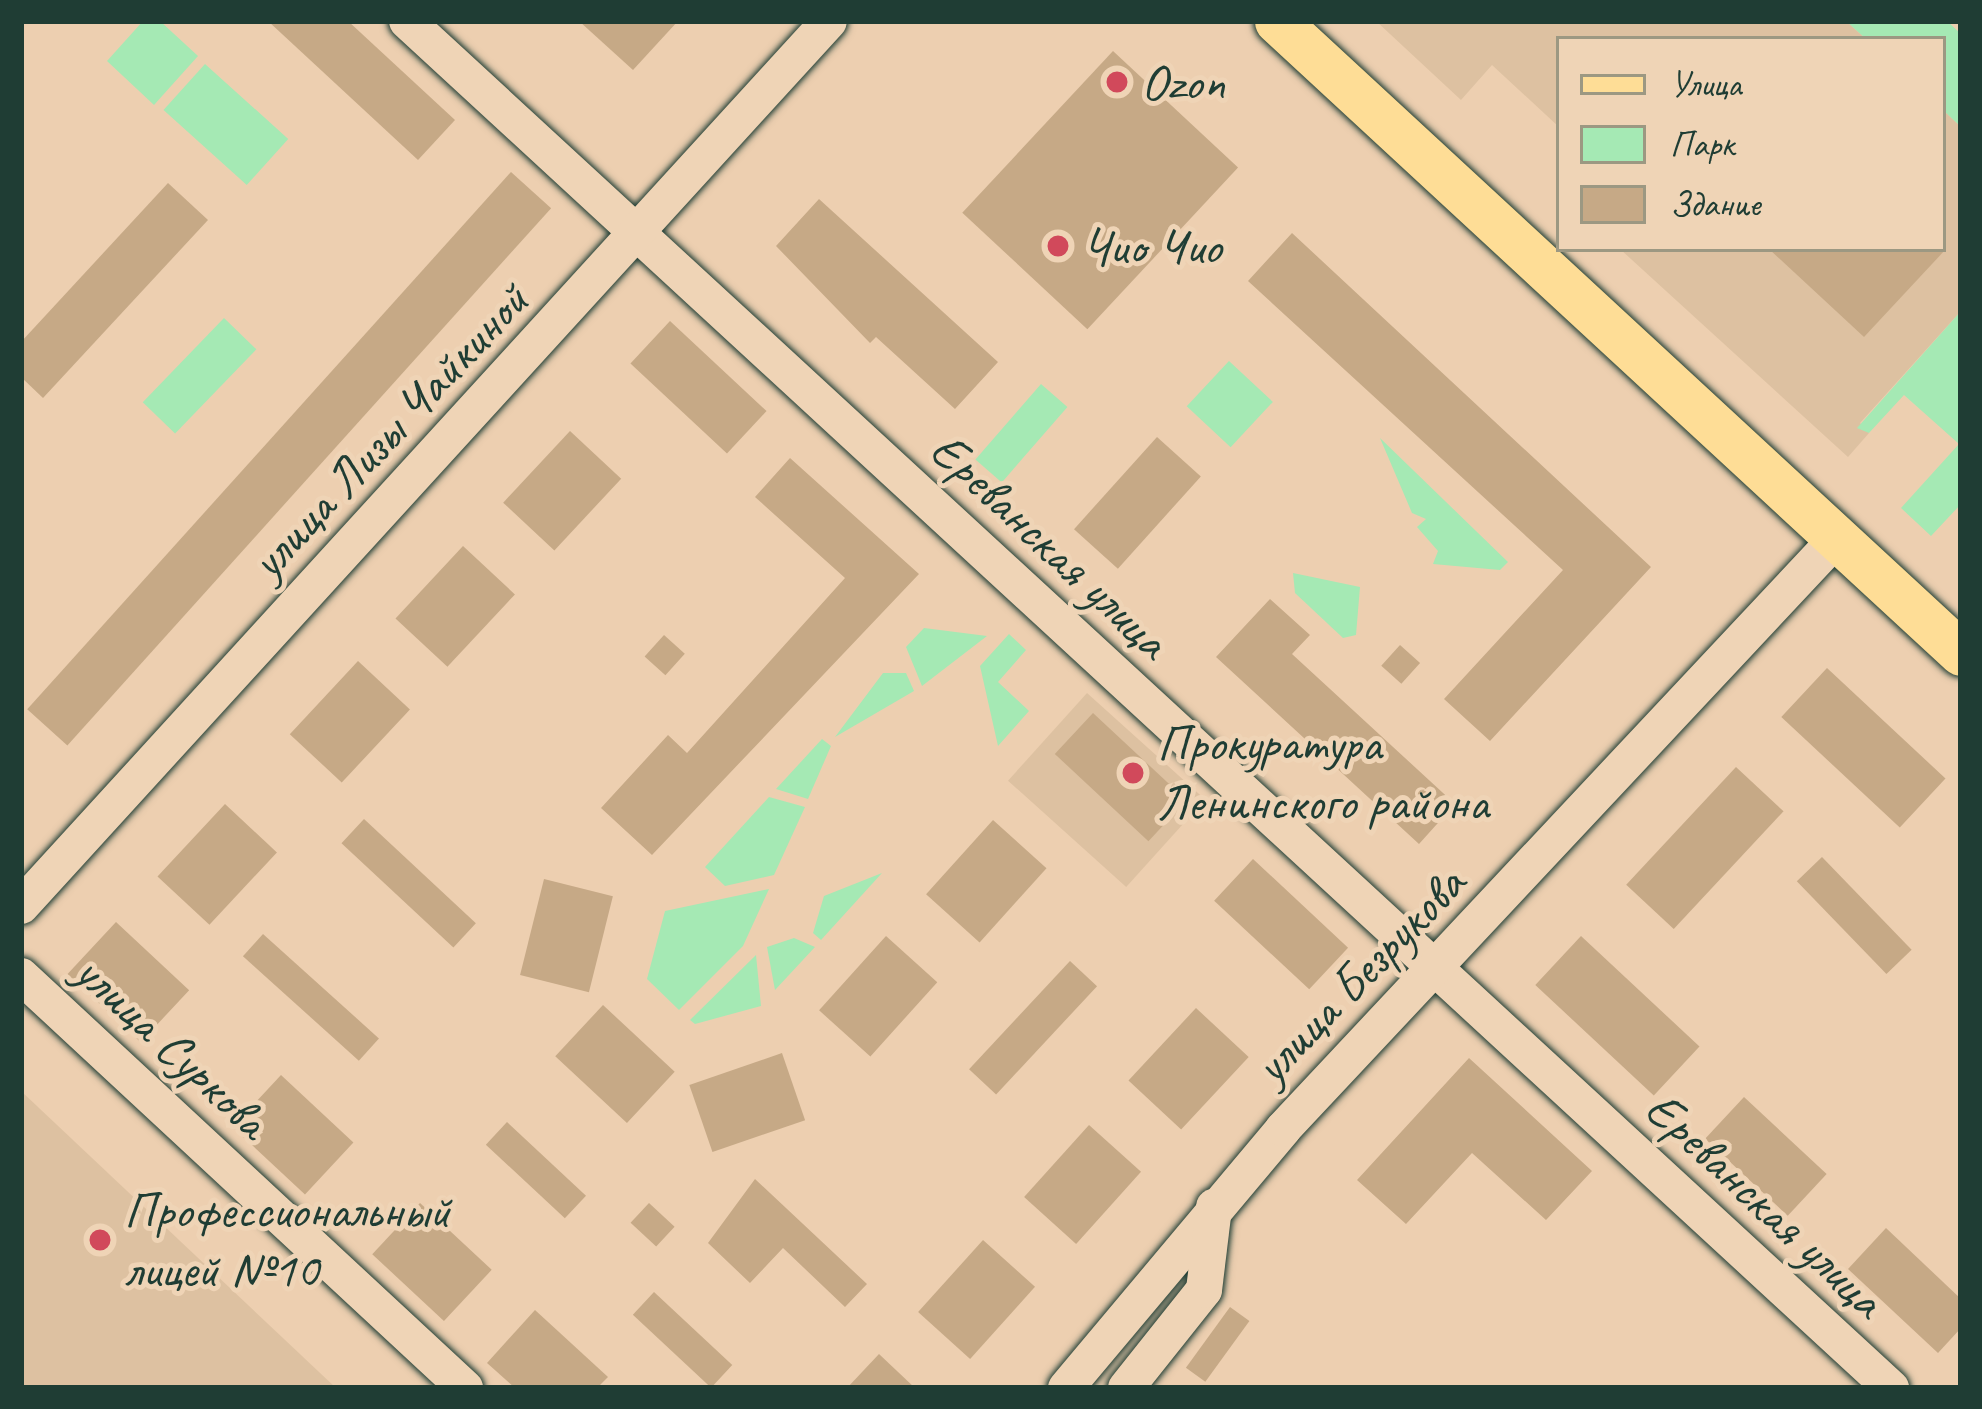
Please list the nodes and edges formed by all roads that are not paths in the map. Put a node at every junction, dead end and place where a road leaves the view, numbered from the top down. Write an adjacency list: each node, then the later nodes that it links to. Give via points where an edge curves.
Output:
1 (406, 21): 4 (street, Ереванская улица)
2 (829, 21): 4 (street, улица Лизы Чайкиной)
3 (1277, 21): 5 (main road)
4 (637, 233): 7 (street, улица Лизы Чайкиной); 8 (street, Ереванская улица)
5 (1837, 538): 6 (main road); 8 (street, улица Безрукова)
6 (1961, 653)
7 (21, 906)
8 (1436, 970): 10 (street, улица Безрукова); 14 (street, Ереванская улица)
9 (21, 976): 11 (street, улица Суркова)
10 (1214, 1207): 12 (street, улица Безрукова); 13 (street, via 1204,1290)
11 (465, 1388)
12 (1066, 1388)
13 (1126, 1388)
14 (1891, 1388)

